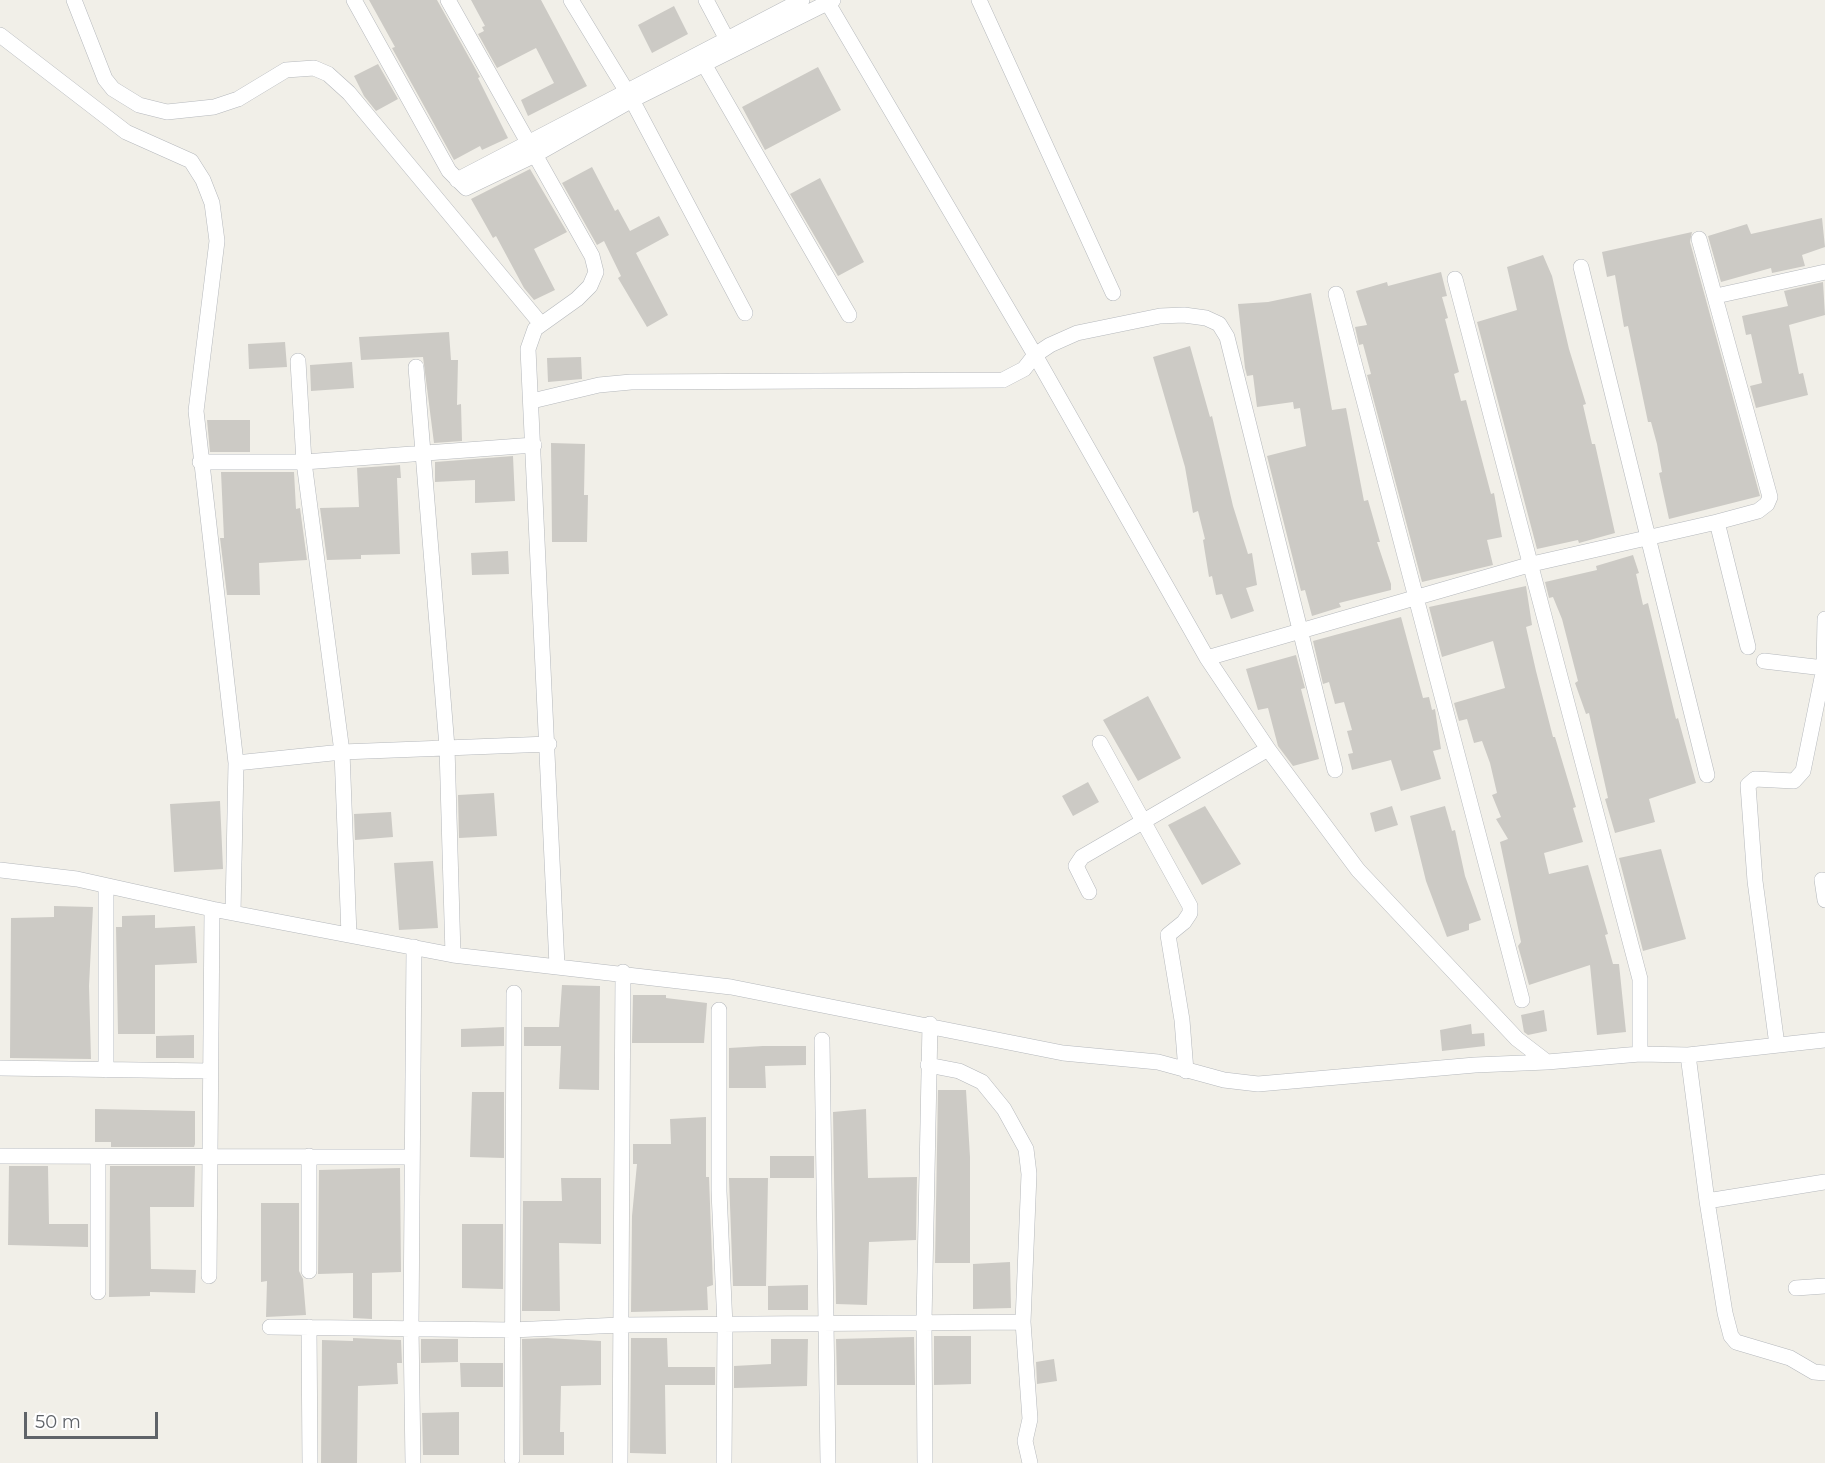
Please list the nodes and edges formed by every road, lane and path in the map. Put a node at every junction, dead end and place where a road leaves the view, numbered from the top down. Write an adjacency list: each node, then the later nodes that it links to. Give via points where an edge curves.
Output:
1 (74, 0): 23 (street, via 105,79 113,89 139,105 166,112 214,107 238,99 286,70 314,68 328,74 349,93)
2 (354, 0): 13 (street, via 445,164 466,188)
3 (448, 0): 13 (street)
4 (571, 0): 12 (street)
5 (706, 0): 10 (street)
6 (802, 0): 10 (street)
7 (980, 0): 18 (street)
8 (829, 1): 10 (street); 24 (street)
9 (0, 35): 30 (street, via 126,132 191,161 203,180 212,203 217,241 196,411)
10 (730, 44): 11 (street); 12 (street)
11 (704, 64): 12 (street); 22 (street)
12 (629, 96): 13 (street); 21 (street)
13 (532, 150): 23 (street, via 592,256 596,272 590,286 577,299)
14 (1699, 238): 20 (street)
15 (1581, 267): 33 (street)
16 (1825, 272): 20 (street)
17 (1455, 279): 34 (street)
18 (1113, 293)
19 (1336, 294): 35 (street)
20 (1716, 296): 32 (street, via 1770,497 1758,511)
21 (745, 313)
22 (849, 315)
23 (542, 324): 27 (street, via 535,329 528,349)
24 (1035, 355): 27 (street, via 1024,369 1003,380 631,382); 37 (street, via 1077,333 1160,316 1184,315 1219,324 1227,337); 39 (street)
25 (298, 361): 31 (street)
26 (416, 367): 29 (street)
27 (532, 401): 28 (street)
28 (534, 445): 29 (street); 43 (street)
29 (424, 453): 31 (street); 44 (street)
30 (200, 462): 31 (street); 47 (street)
31 (304, 462): 46 (street)
32 (1717, 522): 33 (street); 38 (street)
33 (1650, 537): 34 (street); 49 (street)
34 (1532, 564): 35 (street); 70 (street, via 1640,979)
35 (1416, 598): 37 (street); 64 (street)
36 (1825, 619): 41 (street)
37 (1299, 630): 39 (street); 48 (street)
38 (1748, 647)
39 (1207, 658): 45 (street)
40 (1764, 661): 41 (street)
41 (1824, 668): 69 (street, via 1803,771 1794,781 1755,779 1748,785 1755,881)
42 (1100, 743): 50 (street)
43 (549, 744): 44 (street); 61 (street)
44 (447, 747): 46 (street); 60 (street)
45 (1268, 749): 50 (street); 72 (street, via 1358,870 1517,1039)
46 (342, 752): 47 (street); 58 (street)
47 (236, 763): 57 (street)
48 (1335, 770)
49 (1707, 776)
50 (1145, 822): 54 (street, via 1078,861 1076,866); 77 (street, via 1190,906 1184,922 1168,935)
51 (0, 870): 53 (street)
52 (1822, 880): 55 (street)
53 (106, 886): 56 (street); 75 (street)
54 (1089, 892)
55 (1825, 900)
56 (212, 909): 57 (street); 76 (street)
57 (233, 913): 58 (street)
58 (349, 935): 59 (street)
59 (414, 947): 60 (street); 82 (street)
60 (453, 955): 61 (street)
61 (557, 966): 62 (street)
62 (623, 972): 66 (street, via 731,987); 93 (street)
63 (514, 993): 98 (street)
64 (1522, 1000)
65 (719, 1010): 94 (street, via 719,1191)
66 (930, 1024): 73 (street); 77 (street, via 1063,1053 1158,1062)
67 (822, 1040): 92 (street)
68 (1825, 1040): 69 (street)
69 (1777, 1045): 71 (street)
70 (1640, 1054): 71 (street); 72 (street)
71 (1688, 1055): 84 (street)
72 (1547, 1062): 77 (street, via 1258,1084)
73 (928, 1065): 90 (street); 91 (street, via 959,1071 982,1082 1004,1109 1026,1149 1029,1174)
74 (0, 1068): 75 (street)
75 (106, 1070): 76 (street)
76 (210, 1071): 79 (street)
77 (1186, 1071)
78 (0, 1156): 81 (street)
79 (209, 1156): 80 (street); 81 (street); 86 (street)
80 (309, 1156): 82 (street); 85 (street)
81 (98, 1157): 89 (street)
82 (412, 1157): 97 (street)
83 (1825, 1182): 84 (street)
84 (1707, 1201): 99 (street, via 1731,1336 1736,1342)
85 (309, 1271)
86 (209, 1276)
87 (1825, 1286): 88 (street)
88 (1796, 1288)
89 (98, 1292)
90 (924, 1321): 91 (street); 92 (street); 106 (street)
91 (1023, 1322): 107 (street, via 1030,1419 1024,1441)
92 (827, 1323): 94 (street); 105 (street)
93 (620, 1325): 94 (street); 98 (street); 103 (street)
94 (725, 1326): 104 (street)
95 (270, 1327): 96 (street)
96 (309, 1327): 97 (street); 101 (street)
97 (411, 1327): 98 (street); 102 (street)
98 (512, 1330): 100 (street)
99 (1825, 1373)
100 (512, 1459)
101 (310, 1463)
102 (413, 1463)
103 (620, 1463)
104 (724, 1463)
105 (828, 1463)
106 (925, 1463)
107 (1030, 1463)

